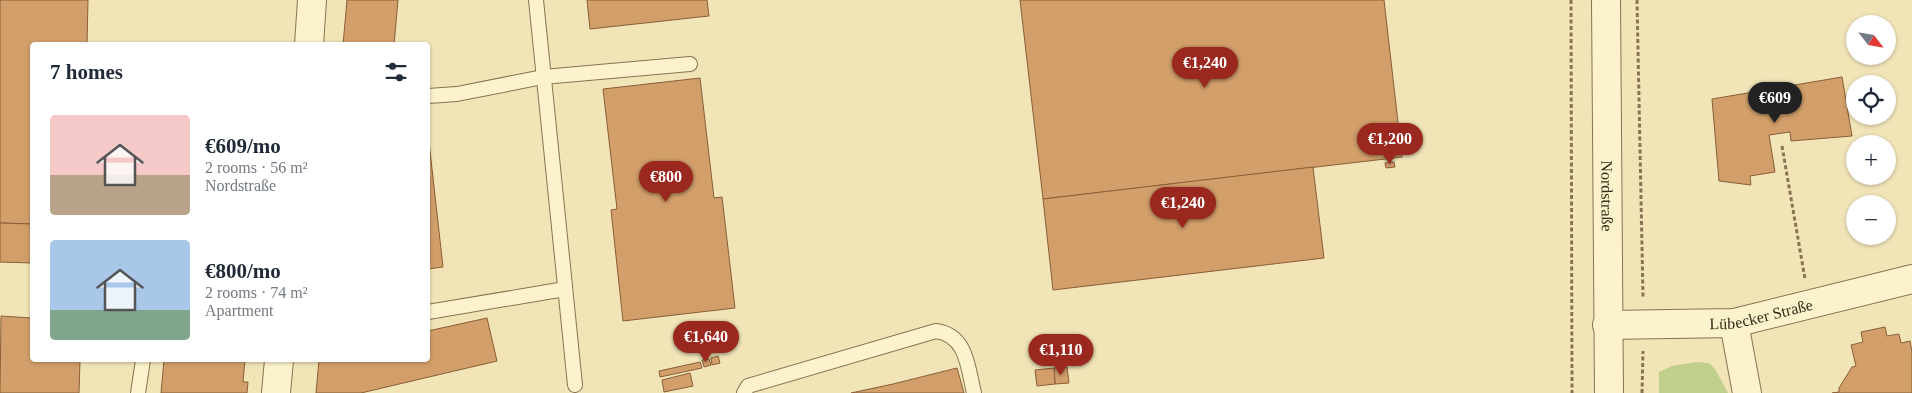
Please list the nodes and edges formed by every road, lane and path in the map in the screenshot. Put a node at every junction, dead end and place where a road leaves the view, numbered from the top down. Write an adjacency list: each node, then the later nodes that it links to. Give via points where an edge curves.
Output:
1 (312, 0): 6 (street)
2 (536, 0): 8 (lane)
3 (1571, 0): 25 (path)
4 (1606, 0): 16 (street, Nordstraße)
5 (1637, 0): 17 (path)
6 (308, 42)
7 (690, 64): 8 (lane)
8 (543, 77): 9 (lane, via 457,94); 12 (lane)
9 (430, 96)
10 (1782, 146): 13 (path)
11 (1912, 279): 13 (street, Lübecker Straße)
12 (565, 289): 14 (lane); 20 (lane)
13 (1809, 305): 15 (street, Lübecker Straße)
14 (430, 312)
15 (1734, 323): 17 (street, Lübecker Straße); 28 (street)
16 (1607, 325): 17 (street, Lübecker Straße); 26 (street, Nordstraße)
17 (1644, 325): 27 (path)
18 (143, 362): 21 (lane)
19 (279, 362): 22 (street)
20 (575, 384)
21 (138, 393)
22 (276, 393)
23 (744, 393): 24 (lane, via 748,386 936,331 961,345)
24 (974, 393)
25 (1572, 393)
26 (1608, 393)
27 (1642, 393)
28 (1747, 393)

